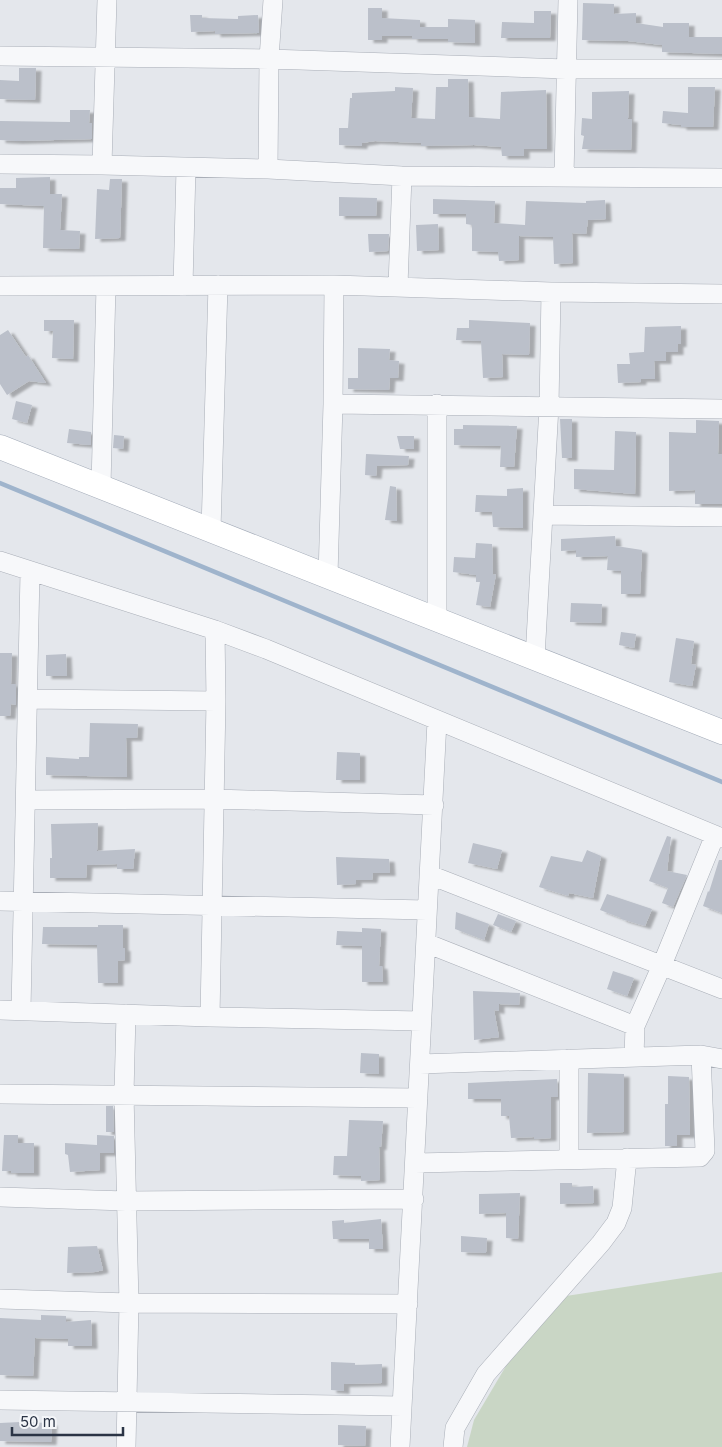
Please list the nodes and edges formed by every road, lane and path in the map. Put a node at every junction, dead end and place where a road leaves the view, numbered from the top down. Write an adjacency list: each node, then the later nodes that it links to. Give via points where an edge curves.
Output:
1 (107, 0): 5 (street)
2 (274, 0): 6 (street)
3 (568, 0): 7 (street)
4 (0, 56): 5 (street)
5 (105, 58): 6 (street); 10 (street)
6 (269, 59): 7 (street); 12 (street)
7 (566, 69): 8 (street); 14 (street)
8 (722, 69)
9 (0, 164): 10 (street)
10 (102, 165): 11 (street)
11 (186, 168): 12 (street); 19 (street)
12 (268, 169): 13 (street)
13 (402, 176): 14 (street); 21 (street)
14 (564, 176): 15 (street)
15 (722, 178)
16 (334, 285): 20 (street); 21 (street); 24 (street)
17 (0, 286): 18 (street)
18 (106, 286): 19 (street); 29 (street)
19 (183, 286): 20 (street)
20 (218, 286): 32 (street)
21 (398, 286): 22 (street)
22 (551, 292): 23 (street); 26 (street)
23 (722, 294)
24 (333, 404): 25 (street); 35 (street)
25 (436, 404): 26 (street); 36 (street)
26 (549, 406): 27 (street); 30 (street)
27 (722, 409)
28 (0, 447): 29 (main road)
29 (101, 486): 32 (main road)
30 (543, 515): 31 (street); 38 (street)
31 (722, 517)
32 (211, 530): 35 (main road)
33 (0, 561): 34 (street)
34 (30, 572): 37 (street); 39 (street)
35 (328, 576): 36 (main road)
36 (437, 619): 38 (main road)
37 (215, 630): 40 (street); 41 (street)
38 (535, 658): 42 (main road)
39 (28, 699): 40 (street); 44 (street)
40 (216, 701): 43 (street)
41 (438, 720): 45 (street); 46 (street)
42 (722, 732)
43 (213, 799): 44 (street); 45 (street); 50 (street)
44 (26, 800): 49 (street)
45 (434, 805): 47 (street)
46 (718, 837): 53 (street)
47 (430, 875): 51 (street); 53 (street)
48 (0, 901): 49 (street)
49 (23, 902): 50 (street); 56 (street)
50 (212, 907): 51 (street); 58 (street)
51 (427, 910): 52 (street)
52 (426, 943): 59 (street); 60 (street)
53 (662, 965): 54 (street); 60 (street)
54 (722, 989)
55 (0, 1010): 56 (street)
56 (21, 1010): 57 (street)
57 (126, 1014): 58 (street); 67 (street)
58 (210, 1017): 59 (street)
59 (422, 1021): 65 (street)
60 (635, 1026): 62 (street)
61 (701, 1055): 62 (street); 64 (street); 69 (street, via 703,1155)
62 (634, 1057): 63 (street)
63 (569, 1059): 65 (street); 70 (street)
64 (722, 1059)
65 (420, 1064): 68 (street)
66 (0, 1094): 67 (street)
67 (124, 1094): 68 (street); 74 (street)
68 (418, 1098): 71 (street)
69 (627, 1158): 70 (street); 83 (street, via 622,1208 616,1223 486,1374 455,1428)
70 (569, 1159): 71 (street)
71 (415, 1163): 73 (street)
72 (0, 1197): 74 (street)
73 (414, 1199): 74 (street); 77 (street)
74 (126, 1201): 76 (street)
75 (0, 1298): 76 (street)
76 (128, 1303): 77 (street); 79 (street)
77 (408, 1304): 80 (street)
78 (0, 1400): 79 (street)
79 (126, 1403): 80 (street); 81 (street)
80 (402, 1406): 82 (street)
81 (126, 1447)
82 (400, 1447)
83 (453, 1447)

